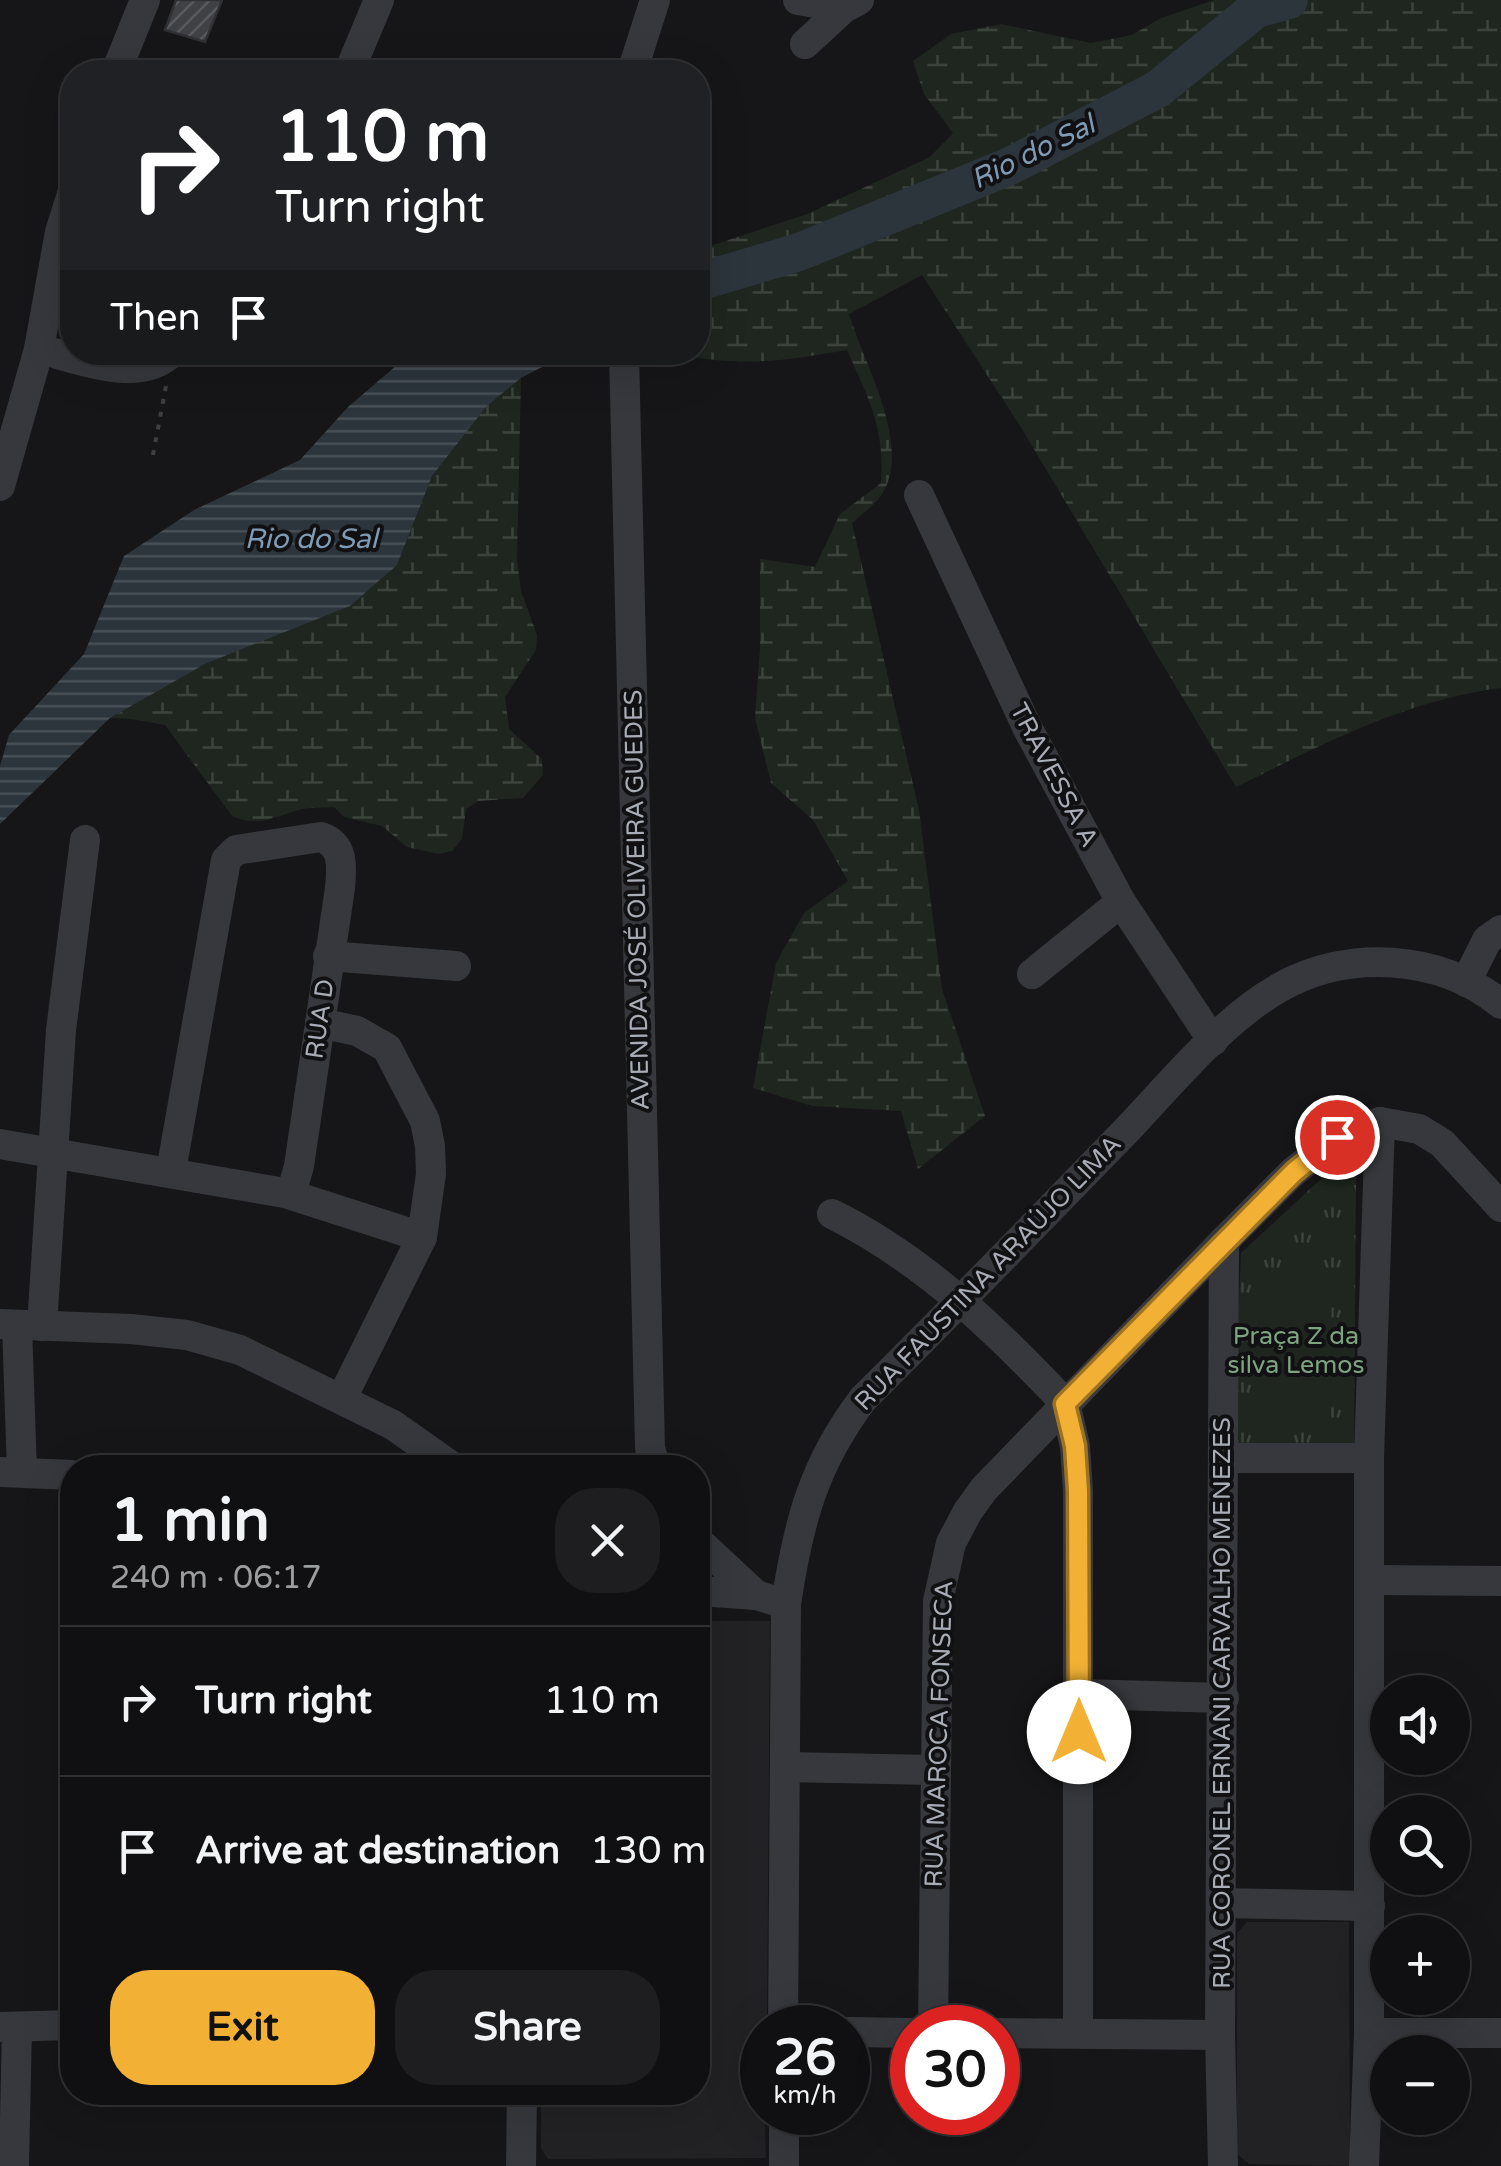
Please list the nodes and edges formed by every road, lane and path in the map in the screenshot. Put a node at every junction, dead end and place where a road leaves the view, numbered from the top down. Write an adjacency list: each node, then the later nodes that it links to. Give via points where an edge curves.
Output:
1 (145, 0): 7 (street)
2 (379, 0): 8 (street)
3 (655, 0): 9 (street)
4 (798, 0): 5 (street)
5 (852, 4): 6 (street)
6 (804, 44)
7 (121, 60)
8 (354, 60)
9 (636, 60)
10 (60, 232): 11 (street)
11 (39, 349): 12 (street); 16 (street)
12 (60, 353)
13 (169, 365): 15 (path)
14 (624, 365): 42 (street, AVENIDA JOSÉ OLIVEIRA GUEDES)
15 (153, 455)
16 (0, 486)
17 (919, 495): 19 (street, TRAVESSA A, via 1027,727)
18 (86, 840): 30 (street, via 69,946)
19 (1122, 902): 24 (street); 27 (street, TRAVESSA A)
20 (1501, 930): 23 (street, via 1487,940)
21 (328, 956): 22 (street); 26 (street, RUA D); 31 (street, RUA D, via 342,868 333,842 314,838 228,856)
22 (456, 966)
23 (1480, 970): 25 (street, RUA FAUSTINA ARAÚJO LIMA); 27 (street, RUA FAUSTINA ARAÚJO LIMA, via 1385,961 1336,966 1279,988)
24 (1032, 974)
25 (1501, 1004)
26 (320, 1022): 32 (street, RUA D, via 294,1187); 35 (street, via 383,1044 422,1114 431,1174)
27 (1213, 1040): 37 (street, RUA FAUSTINA ARAÚJO LIMA)
28 (1380, 1122): 33 (street, via 1430,1134); 36 (street, RUA MAROCA FONSECA, via 1318,1151); 44 (street)
29 (0, 1144): 30 (street)
30 (54, 1154): 31 (street); 38 (street)
31 (171, 1171): 32 (street)
32 (285, 1193): 35 (street)
33 (1501, 1207)
34 (832, 1214): 37 (street, via 889,1245)
35 (422, 1238): 39 (street)
36 (1224, 1240): 40 (street, RUA MAROCA FONSECA); 43 (street, RUA CORONEL ERNANI CARVALHO MENEZES)
37 (962, 1301): 40 (street); 52 (street, RUA FAUSTINA ARAÚJO LIMA, via 863,1399 833,1443 796,1536)
38 (19, 1325): 39 (street, via 186,1336 240,1350); 45 (street)
39 (342, 1398): 41 (street)
40 (1065, 1404): 53 (street, via 1078,1491); 56 (street, RUA MAROCA FONSECA, via 984,1488 951,1543 938,1601)
41 (436, 1455)
42 (650, 1455)
43 (1224, 1458): 44 (street); 54 (street, RUA CORONEL ERNANI CARVALHO MENEZES)
44 (1369, 1458): 48 (street)
45 (11, 1472): 46 (street)
46 (60, 1474)
47 (710, 1552): 51 (street)
48 (1370, 1580): 49 (street); 58 (street)
49 (1501, 1581)
50 (710, 1591): 51 (street)
51 (756, 1595): 52 (street)
52 (786, 1604): 55 (street, RUA FAUSTINA ARAÚJO LIMA)
53 (1079, 1694): 54 (street); 64 (street)
54 (1224, 1698): 57 (street, RUA CORONEL ERNANI CARVALHO MENEZES)
55 (785, 1767): 56 (street); 59 (street, RUA FAUSTINA ARAÚJO LIMA)
56 (935, 1770): 60 (street, RUA MAROCA FONSECA)
57 (1222, 1903): 58 (street); 67 (street, RUA CORONEL ERNANI CARVALHO MENEZES)
58 (1370, 1906): 65 (street)
59 (784, 2005)
60 (933, 2005)
61 (60, 2025): 62 (street)
62 (8, 2027): 70 (street)
63 (1020, 2033): 64 (street)
64 (1078, 2033): 67 (street)
65 (1369, 2033): 66 (street); 74 (street)
66 (1501, 2033)
67 (1220, 2036): 73 (street, RUA CORONEL ERNANI CARVALHO MENEZES)
68 (522, 2105): 71 (street)
69 (784, 2135): 72 (street)
70 (14, 2166)
71 (521, 2166)
72 (784, 2166)
73 (1223, 2166)
74 (1364, 2166)

